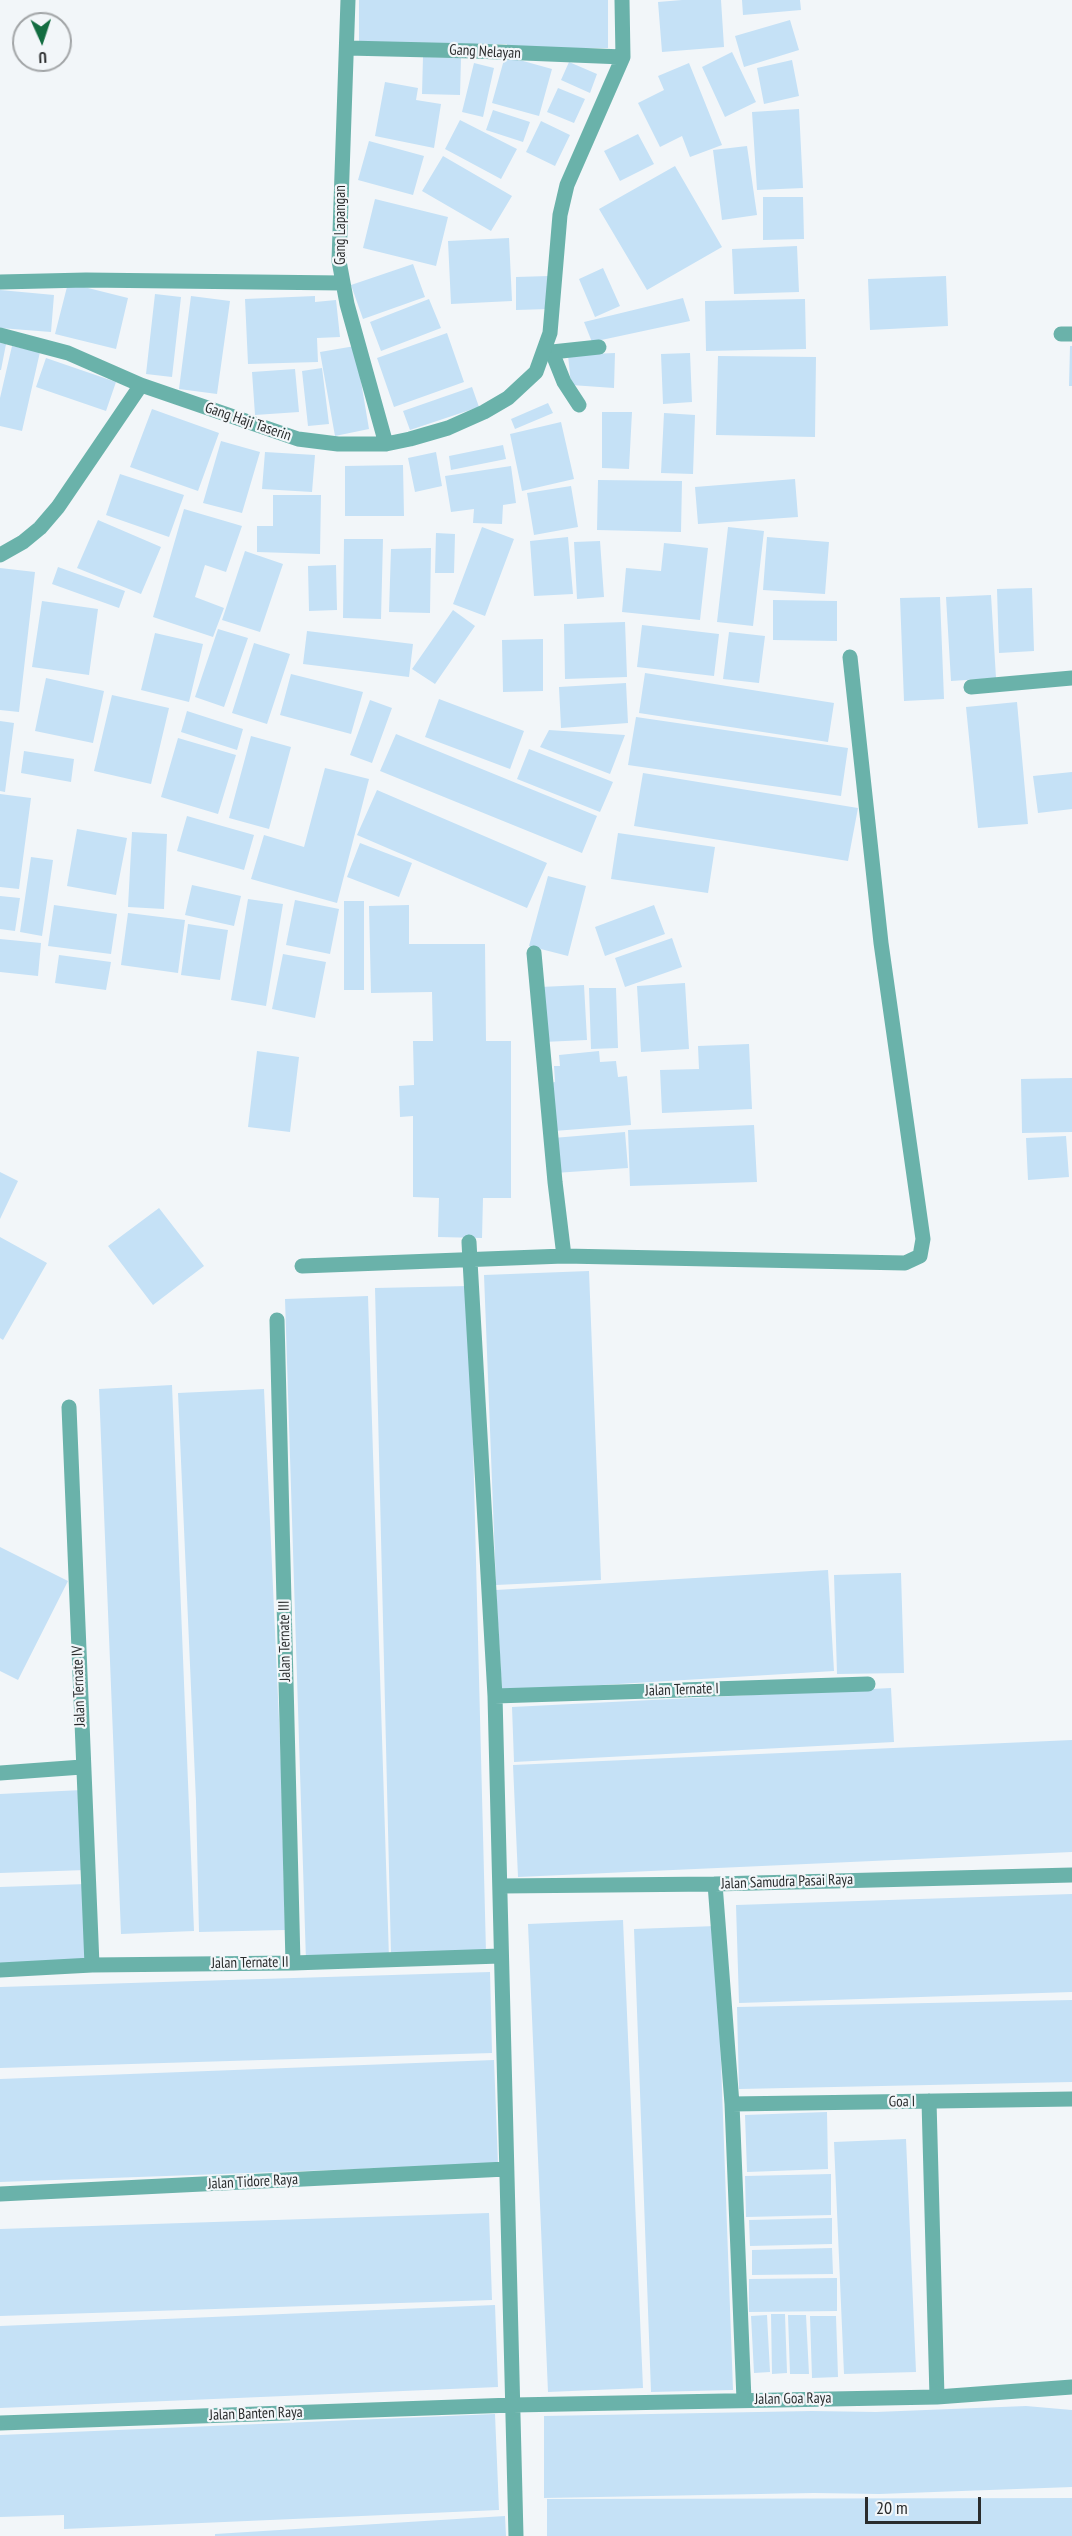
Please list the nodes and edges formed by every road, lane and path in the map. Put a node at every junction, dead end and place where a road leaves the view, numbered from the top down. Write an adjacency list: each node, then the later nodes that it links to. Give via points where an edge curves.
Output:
1 (348, 0): 3 (street, Gang Lapangan)
2 (622, 0): 4 (street, Gang Haji Taserin)
3 (347, 48): 4 (street, Gang Nelayan); 6 (street, Gang Lapangan, via 339,200)
4 (623, 57): 9 (street, Gang Haji Taserin, via 567,185 560,215)
5 (0, 282): 6 (street)
6 (342, 283): 12 (street, Gang Lapangan)
7 (0, 335): 10 (street, Gang Haji Taserin, via 68,353)
8 (599, 347): 9 (street)
9 (548, 351): 11 (street); 12 (street, Gang Haji Taserin, via 536,372 508,398 484,412 448,428)
10 (141, 385): 12 (street, Gang Haji Taserin, via 298,439); 13 (street, via 58,507 40,528)
11 (579, 405)
12 (386, 444)
13 (0, 555)
14 (850, 657): 19 (street, via 878,921 923,1239 920,1256 905,1263)
15 (1072, 678): 16 (street)
16 (972, 687)
17 (534, 953): 19 (street)
18 (469, 1242): 20 (street)
19 (564, 1256): 20 (street)
20 (470, 1261): 21 (street); 25 (street)
21 (302, 1266)
22 (277, 1320): 32 (street, Jalan Ternate III)
23 (69, 1407): 26 (street, Jalan Ternate IV)
24 (868, 1684): 25 (street, Jalan Ternate I)
25 (495, 1696): 30 (street)
26 (82, 1767): 27 (street); 33 (street, Jalan Ternate IV)
27 (0, 1773)
28 (1072, 1875): 29 (street, Jalan Samudra Pasai Raya)
29 (715, 1884): 30 (street, Jalan Samudra Pasai Raya); 37 (street)
30 (501, 1886): 31 (street)
31 (500, 1956): 32 (street, Jalan Ternate II); 38 (street)
32 (293, 1963): 33 (street, Jalan Ternate II)
33 (92, 1965): 34 (street, Jalan Ternate II)
34 (0, 1970)
35 (1072, 2098): 36 (street, Goa I)
36 (929, 2101): 37 (street, Goa I); 41 (street)
37 (732, 2104): 42 (street)
38 (506, 2169): 39 (street, Jalan Tidore Raya); 43 (street)
39 (0, 2194)
40 (1072, 2387): 41 (street, Jalan Goa Raya)
41 (937, 2397): 42 (street, Jalan Goa Raya)
42 (744, 2400): 43 (street, Jalan Goa Raya)
43 (513, 2405): 44 (street, Jalan Banten Raya); 45 (street)
44 (0, 2423)
45 (516, 2536)

